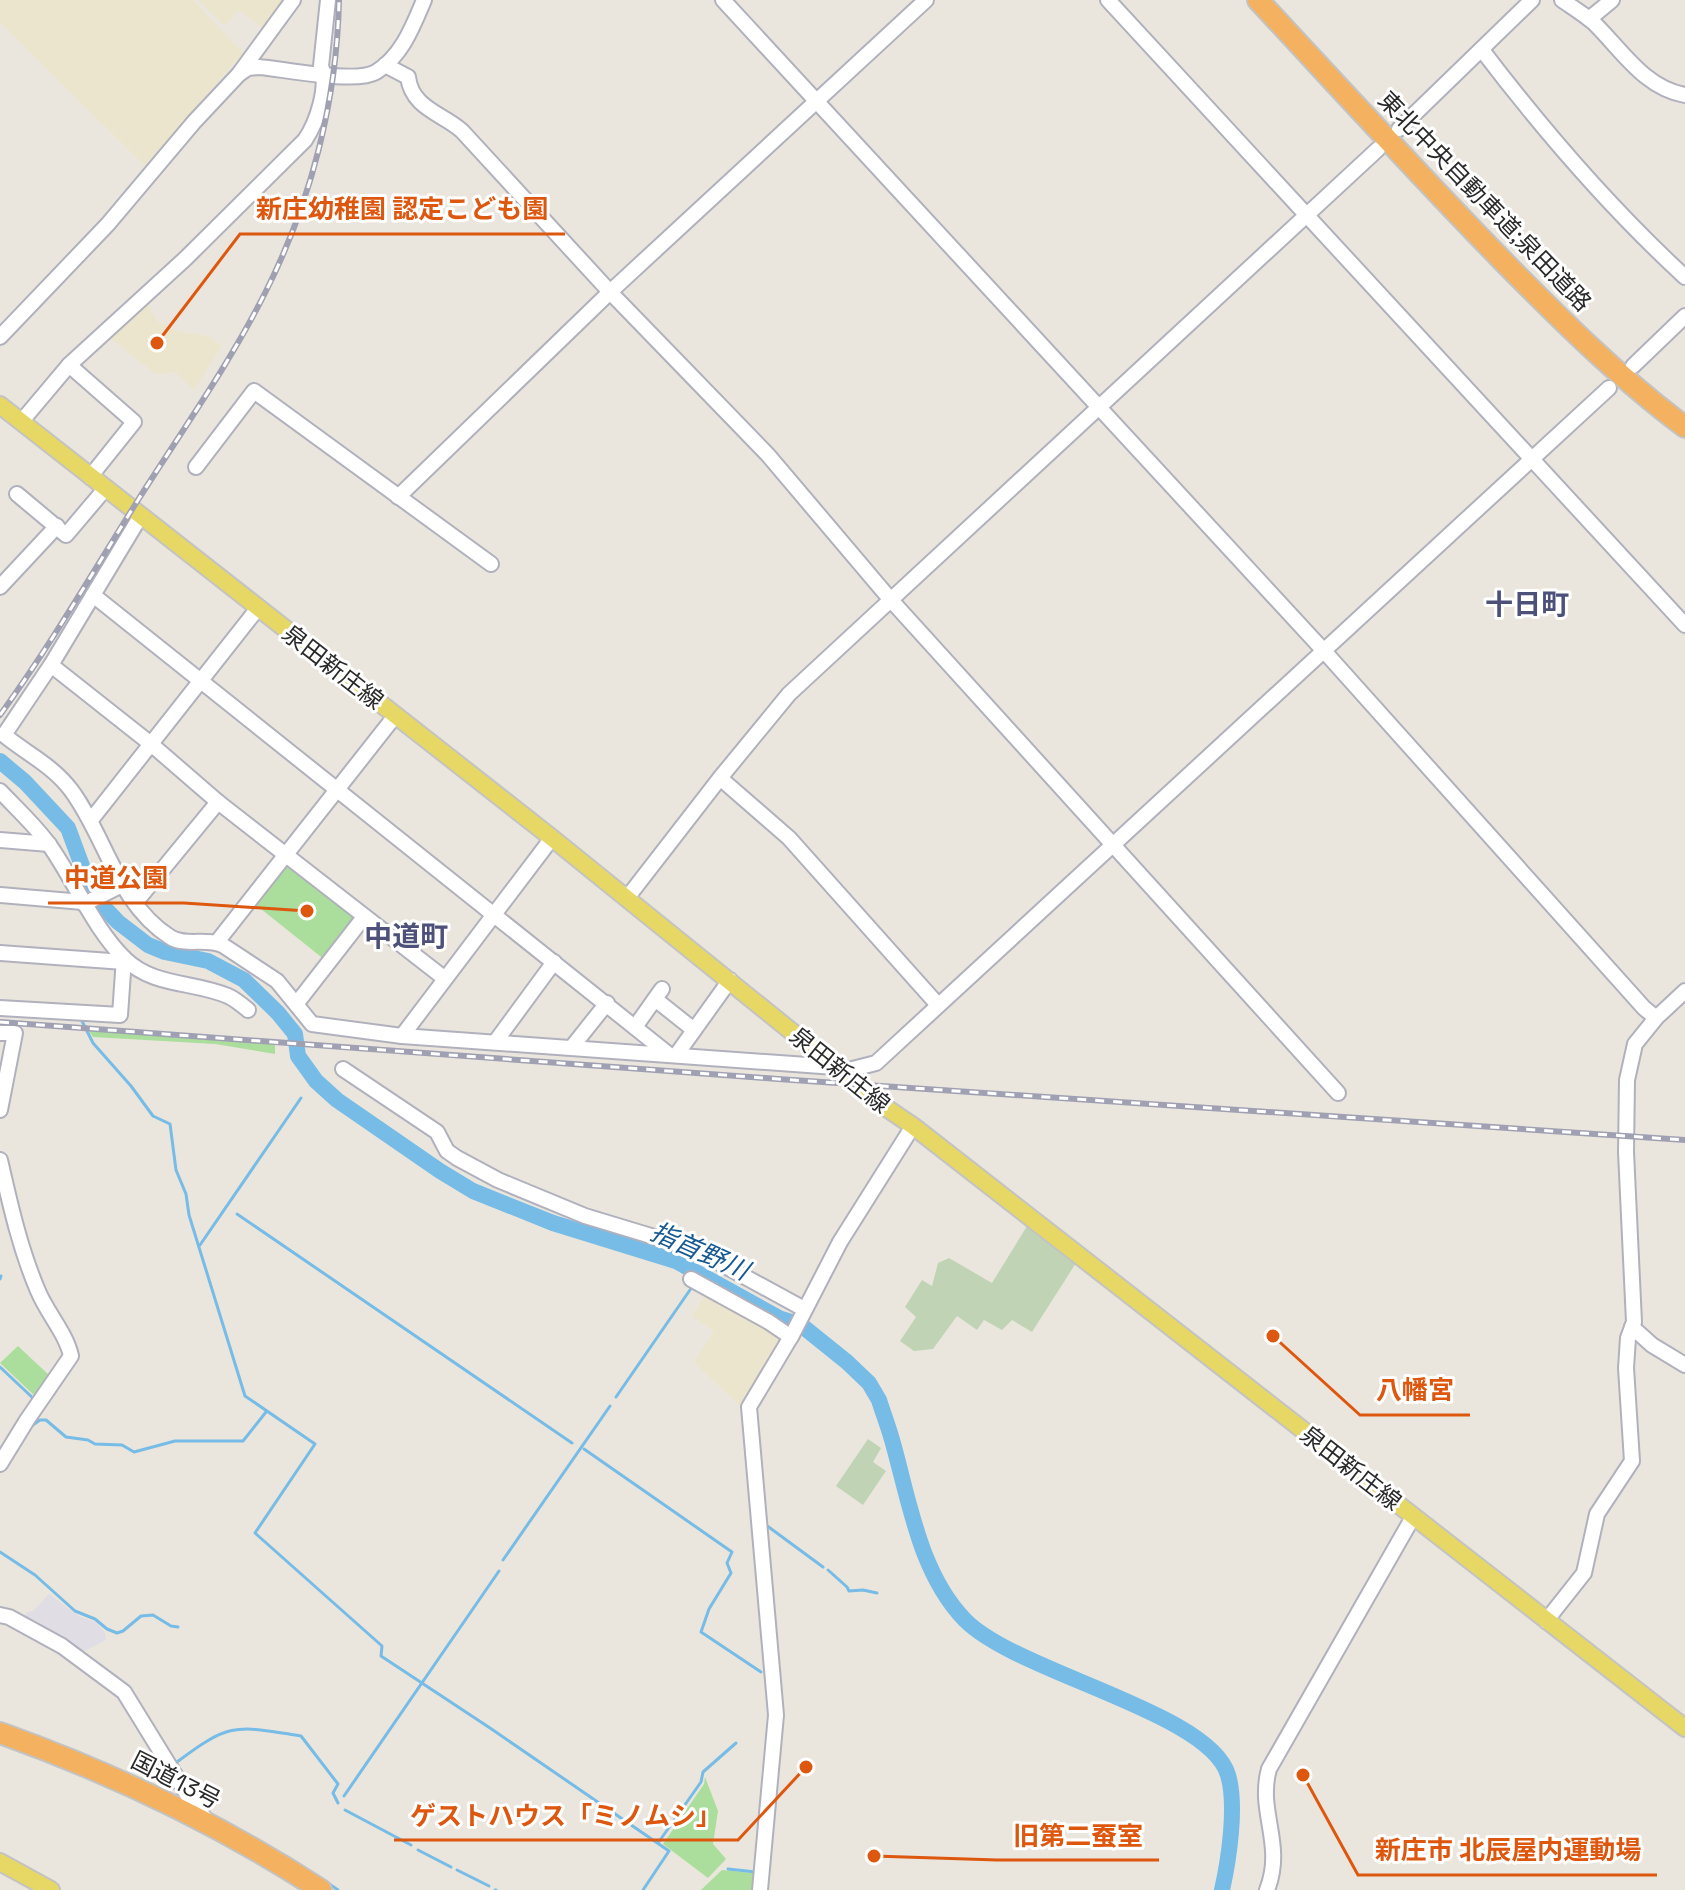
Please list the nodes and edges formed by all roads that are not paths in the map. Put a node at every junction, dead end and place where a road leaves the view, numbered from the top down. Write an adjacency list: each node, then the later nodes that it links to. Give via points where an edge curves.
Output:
1 (293, 0): 14 (street)
2 (328, 0): 15 (street)
3 (424, 0): 13 (street, via 409,36)
4 (723, 0): 17 (street)
5 (926, 0): 17 (street)
6 (1108, 0): 20 (street)
7 (1258, 0): 31 (highway, 東北中央自動車道;泉田道路, via 1539,298)
8 (1532, 0): 12 (street)
9 (1562, 0): 11 (street)
10 (1612, 0): 11 (street)
11 (1589, 19): 16 (street, via 1639,71)
12 (1482, 50): 18 (street); 21 (street, via 1628,220)
13 (385, 65): 15 (street, via 373,74); 22 (street, via 408,77 414,94 432,114 462,131)
14 (239, 74): 15 (street, via 259,67); 24 (street)
15 (324, 74): 25 (street, via 318,112 305,140)
16 (1685, 95)
17 (818, 101): 22 (street); 29 (street)
18 (1399, 129)
19 (1378, 149): 20 (street)
20 (1307, 216): 29 (street); 32 (street)
21 (1685, 277)
22 (610, 292): 37 (street); 43 (street, via 768,455)
23 (1685, 316): 26 (street)
24 (1, 336)
25 (69, 365): 30 (street); 34 (street, via 134,422)
26 (1633, 366)
27 (1609, 388): 32 (street)
28 (0, 405): 30 (main road, 泉田新庄線)
29 (1098, 408): 43 (street); 46 (street)
30 (21, 422): 34 (main road, 泉田新庄線)
31 (1685, 427)
32 (1532, 461): 45 (street); 46 (street)
33 (196, 467): 37 (street, via 254,391)
34 (90, 477): 35 (main road, 泉田新庄線)
35 (105, 489): 38 (main road, 泉田新庄線); 39 (street, via 66,535)
36 (17, 494): 39 (street)
37 (398, 497): 40 (street)
38 (140, 517): 42 (street); 44 (main road, 泉田新庄線)
39 (57, 526): 41 (street)
40 (491, 564)
41 (0, 587)
42 (93, 595): 47 (street); 48 (street)
43 (890, 599): 51 (street, via 789,694); 59 (street)
44 (258, 608): 48 (street); 49 (main road, 泉田新庄線)
45 (1685, 625)
46 (1324, 651): 59 (street); 80 (street)
47 (51, 665): 50 (street); 55 (street, via 4,735 54,769)
48 (202, 682): 50 (street); 52 (street)
49 (395, 716): 52 (street); 56 (main road, 泉田新庄線)
50 (151, 744): 54 (street); 55 (street)
51 (720, 778): 63 (street); 77 (street, via 789,838)
52 (337, 790): 60 (street); 66 (street)
53 (0, 791): 58 (street)
54 (218, 802): 60 (street); 65 (street)
55 (91, 820): 61 (street)
56 (552, 838): 63 (main road, 泉田新庄線); 66 (street)
57 (0, 840): 58 (street)
58 (49, 844): 64 (street)
59 (1114, 846): 77 (street); 90 (street)
60 (287, 853): 67 (street); 68 (street)
61 (122, 885): 64 (street); 65 (street)
62 (0, 895): 64 (street)
63 (627, 898): 73 (main road, 泉田新庄線)
64 (83, 903): 70 (street)
65 (135, 903): 68 (street, via 170,937)
66 (495, 913): 71 (street); 72 (street)
67 (364, 917): 72 (street); 75 (street)
68 (217, 942): 75 (street, via 269,974)
69 (0, 953): 70 (street)
70 (124, 960): 78 (street, via 120,1015); 79 (street, via 147,975 231,996)
71 (554, 962): 76 (street); 85 (street)
72 (444, 978): 84 (street)
73 (730, 980): 82 (street); 89 (main road, 泉田新庄線)
74 (1685, 991): 80 (street)
75 (297, 1003): 84 (street, via 312,1024)
76 (607, 1003): 81 (street); 86 (street)
77 (938, 1005): 89 (street, via 876,1063)
78 (0, 1008)
79 (248, 1010)
80 (1656, 1018): 97 (street, via 1635,1044 1627,1080)
81 (635, 1027): 82 (street, via 659,994); 87 (street)
82 (694, 1030): 87 (street)
83 (0, 1033): 91 (street, via 15,1033)
84 (402, 1036): 85 (street)
85 (496, 1041): 86 (street)
86 (572, 1047): 87 (street)
87 (672, 1054): 89 (street)
88 (343, 1069): 96 (street, via 437,1132 457,1158 541,1199 694,1249)
89 (838, 1069): 92 (main road, 泉田新庄線)
90 (1338, 1093)
91 (0, 1110)
92 (913, 1126): 96 (street); 101 (main road, 泉田新庄線)
93 (0, 1160): 94 (street)
94 (5, 1206): 100 (street, via 49,1316 71,1356)
95 (691, 1279): 98 (street)
96 (804, 1309): 98 (street)
97 (1632, 1327): 99 (street); 103 (street, via 1626,1368 1632,1461 1597,1514 1584,1573)
98 (792, 1336): 110 (street, via 749,1407 776,1715)
99 (1685, 1365)
100 (0, 1464)
101 (1413, 1517): 103 (main road, 泉田新庄線); 111 (street, via 1274,1757 1266,1780 1275,1859)
102 (0, 1615): 106 (street, via 62,1646 124,1692)
103 (1546, 1621): 104 (main road, 泉田新庄線)
104 (1685, 1728)
105 (0, 1733): 106 (highway, 国道13号, via 89,1766)
106 (211, 1826): 108 (highway, 国道13号)
107 (0, 1862): 109 (main road)
108 (319, 1889)
109 (51, 1890)
110 (760, 1890)
111 (1267, 1890)

